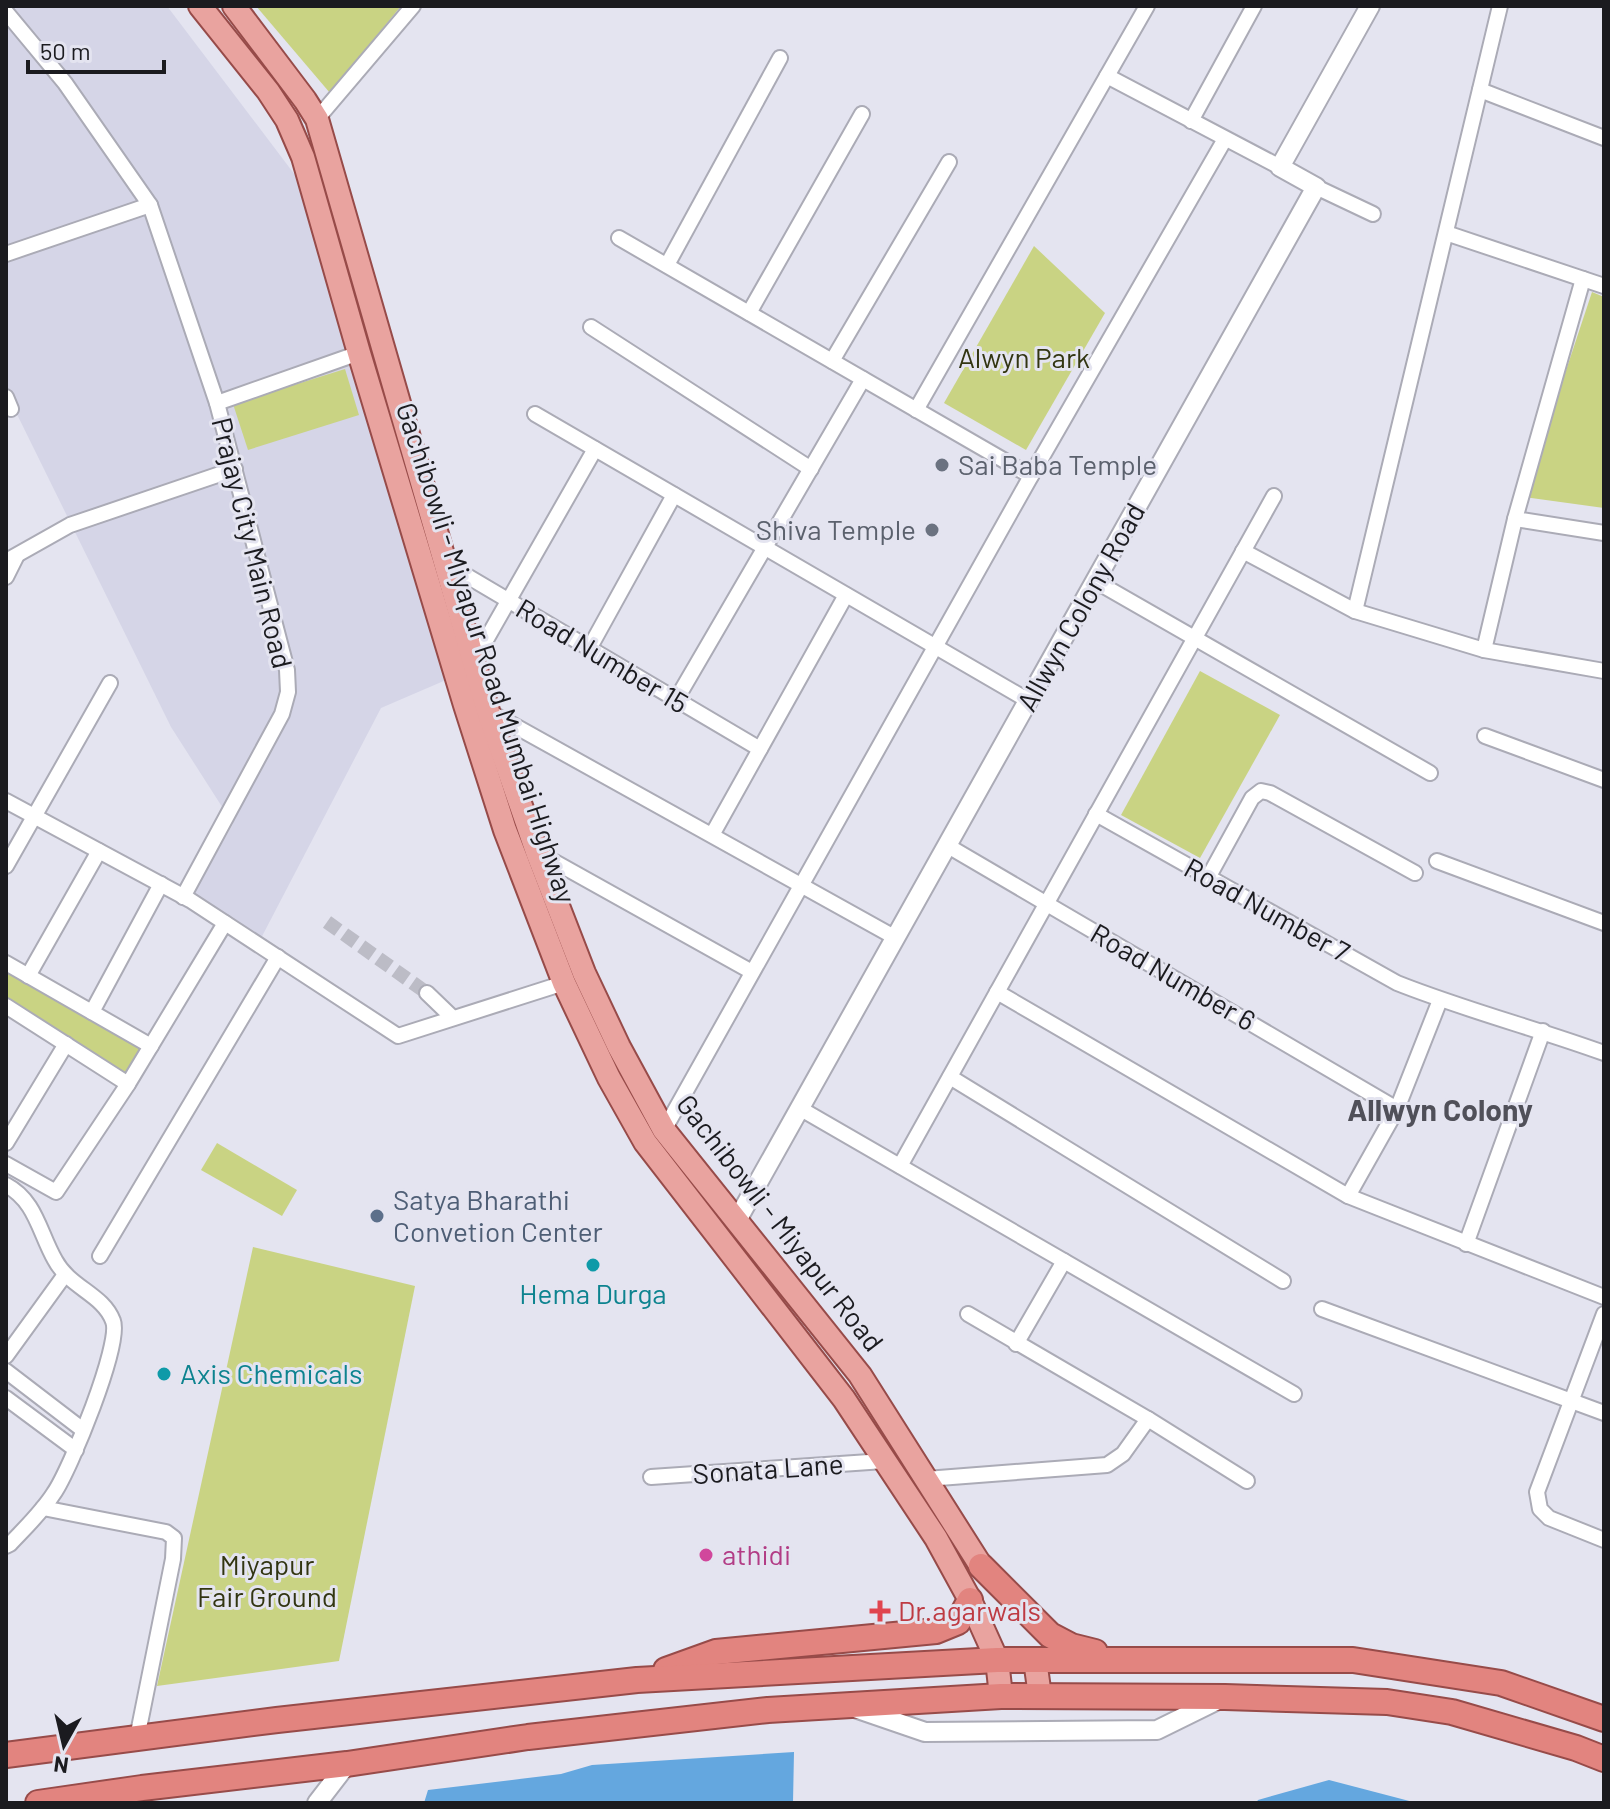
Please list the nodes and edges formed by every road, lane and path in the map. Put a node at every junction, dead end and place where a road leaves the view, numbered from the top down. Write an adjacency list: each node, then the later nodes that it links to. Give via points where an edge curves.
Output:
1 (200, 6): 30 (main road, Gachibowli - Miyapur Road Mumbai Highway, via 287,120 303,157)
2 (234, 6): 13 (main road, Gachibowli - Miyapur Road)
3 (413, 6): 13 (street)
4 (1147, 6): 10 (street)
5 (1254, 6): 14 (street)
6 (1370, 6): 18 (street)
7 (1500, 6): 11 (street)
8 (6, 12): 20 (street, Prajay City Main Road, via 65,83)
9 (780, 58): 25 (street)
10 (1107, 76): 14 (street); 34 (street)
11 (1480, 90): 15 (street); 22 (street)
12 (862, 114): 28 (street)
13 (317, 119): 47 (main road, Gachibowli - Miyapur Road)
14 (1191, 121): 16 (street)
15 (1604, 138)
16 (1225, 139): 18 (street); 39 (street)
17 (949, 162): 31 (street)
18 (1280, 167): 19 (street)
19 (1316, 187): 21 (street); 49 (street, Allwyn Colony Road)
20 (150, 205): 24 (street); 33 (street, Prajay City Main Road)
21 (1373, 214)
22 (1446, 233): 26 (street); 52 (street)
23 (619, 238): 25 (street)
24 (6, 254)
25 (667, 265): 28 (street)
26 (1583, 279): 27 (street); 42 (street)
27 (1604, 286)
28 (749, 313): 31 (street)
29 (591, 327): 38 (street)
30 (359, 353): 33 (street); 89 (main road, Gachibowli - Miyapur Road Mumbai Highway, via 500,816)
31 (832, 361): 32 (street)
32 (863, 379): 34 (street); 38 (street)
33 (217, 403): 37 (street, Prajay City Main Road)
34 (916, 410): 39 (street)
35 (535, 414): 36 (street)
36 (595, 449): 40 (street); 51 (street)
37 (235, 469): 46 (street, via 70,525); 80 (street, Prajay City Main Road, via 287,670 288,692 282,714)
38 (811, 469): 44 (street)
39 (1031, 476): 54 (street)
40 (674, 495): 44 (street); 55 (street)
41 (1274, 496): 45 (street)
42 (1515, 519): 43 (street); 56 (street)
43 (1604, 533)
44 (765, 548): 50 (street); 60 (street)
45 (1243, 551): 52 (street); 53 (street)
46 (11, 559): 48 (street)
47 (445, 563): 51 (street, Road Number 15); 57 (main road, Gachibowli - Miyapur Road)
48 (6, 577)
49 (1095, 581): 53 (street); 61 (street, Allwyn Colony Road)
50 (846, 595): 54 (street); 64 (street)
51 (507, 600): 55 (street, Road Number 15); 57 (street)
52 (1355, 611): 56 (street)
53 (1194, 639): 65 (street); 68 (street)
54 (935, 647): 61 (street); 79 (street)
55 (589, 649): 60 (street, Road Number 15)
56 (1484, 650): 58 (street)
57 (474, 661): 62 (main road, Gachibowli - Miyapur Road)
58 (1604, 671)
59 (110, 683): 69 (street)
60 (676, 700): 64 (street, Road Number 15)
61 (1029, 701): 71 (street, Allwyn Colony Road)
62 (488, 711): 70 (street); 73 (main road, Gachibowli - Miyapur Road)
63 (1485, 736): 66 (street)
64 (760, 749): 70 (street)
65 (1430, 773)
66 (1604, 780)
67 (6, 801): 69 (street)
68 (1096, 814): 77 (street, Road Number 7); 81 (street)
69 (35, 817): 72 (street); 75 (street)
70 (712, 835): 79 (street)
71 (948, 846): 81 (street, Road Number 6); 84 (street, Allwyn Colony Road)
72 (99, 851): 78 (street); 88 (street)
73 (537, 852): 87 (street); 104 (main road, Gachibowli - Miyapur Road, via 584,973)
74 (1437, 861): 83 (street)
75 (6, 866)
76 (1415, 873): 77 (street, via 1261,791 1252,798)
77 (1208, 878): 92 (street, Road Number 7, via 1397,983)
78 (161, 884): 80 (street); 94 (street)
79 (802, 885): 84 (street); 87 (street)
80 (183, 897): 82 (street)
81 (1047, 903): 90 (street); 103 (street, Road Number 6)
82 (225, 923): 85 (street); 98 (street)
83 (1604, 923)
84 (896, 938): 102 (street, Allwyn Colony Road)
85 (278, 957): 95 (street, via 398,1036); 112 (street)
86 (6, 963): 88 (street)
87 (752, 972): 104 (street)
88 (28, 976): 94 (street)
89 (564, 983): 95 (street); 130 (main road, Gachibowli - Miyapur Road Mumbai Highway, via 645,1142 844,1399)
90 (997, 992): 100 (street); 109 (street)
91 (427, 993): 95 (street)
92 (1440, 1000): 96 (street, Road Number 7); 103 (street)
93 (6, 1006): 97 (street)
94 (92, 1012): 98 (street)
95 (453, 1018)
96 (1543, 1031): 99 (street, Road Number 7); 111 (street)
97 (66, 1044): 101 (street); 105 (street)
98 (151, 1046): 101 (street)
99 (1604, 1053)
100 (950, 1077): 107 (street); 115 (street)
101 (128, 1084): 106 (street, via 56,1192)
102 (801, 1109): 107 (street); 110 (street, Allwyn Colony Road)
103 (1397, 1109): 109 (street)
104 (664, 1130): 110 (main road, Gachibowli - Miyapur Road)
105 (6, 1143)
106 (6, 1164)
107 (900, 1166): 113 (street)
108 (6, 1185): 114 (street, via 31,1205)
109 (1348, 1196): 111 (street)
110 (736, 1222): 132 (main road, Gachibowli - Miyapur Road, via 860,1375)
111 (1466, 1244): 116 (street)
112 (100, 1256)
113 (1064, 1261): 120 (street); 123 (street)
114 (64, 1276): 121 (street); 128 (street, via 105,1305 115,1323 114,1344)
115 (1283, 1281)
116 (1604, 1297)
117 (1322, 1309): 125 (street)
118 (968, 1314): 120 (street)
119 (1604, 1314): 125 (street)
120 (1016, 1344): 127 (street)
121 (6, 1356)
122 (6, 1371): 128 (street)
123 (1294, 1394)
124 (6, 1398): 129 (street)
125 (1570, 1400): 126 (street); 135 (street, via 1537,1492 1540,1509 1549,1518)
126 (1604, 1413)
127 (1148, 1419): 132 (street, via 1123,1454 1107,1465); 133 (street)
128 (83, 1430): 129 (street)
129 (76, 1450): 134 (street)
130 (884, 1461): 131 (street, Sonata Lane); 138 (main road, Gachibowli - Miyapur Road Mumbai Highway)
131 (651, 1477)
132 (926, 1479): 137 (main road, Gachibowli - Miyapur Road)
133 (1247, 1481)
134 (43, 1508): 136 (street); 148 (street, via 166,1532 174,1538)
135 (1604, 1540)
136 (6, 1546)
137 (981, 1566): 141 (highway, via 1050,1635)
138 (970, 1600): 139 (main road, Gachibowli - Miyapur Road Mumbai Highway); 142 (highway, via 958,1622 936,1631 716,1652)
139 (997, 1660): 140 (highway); 142 (highway); 143 (main road, Gachibowli - Miyapur Road Mumbai Highway)
140 (1035, 1660): 141 (highway); 144 (main road)
141 (1124, 1660): 147 (highway, via 1353,1660 1501,1683)
142 (637, 1680): 148 (highway)
143 (1001, 1696): 144 (highway); 146 (highway)
144 (1040, 1696): 145 (highway)
145 (1225, 1697): 146 (street, via 1157,1730 925,1732); 150 (highway, via 1387,1702 1452,1712)
146 (848, 1706): 151 (highway, via 550,1735)
147 (1604, 1719)
148 (137, 1738): 149 (highway)
149 (6, 1755)
150 (1604, 1759)
151 (347, 1764): 152 (highway); 153 (street)
152 (38, 1803)
153 (317, 1803)

